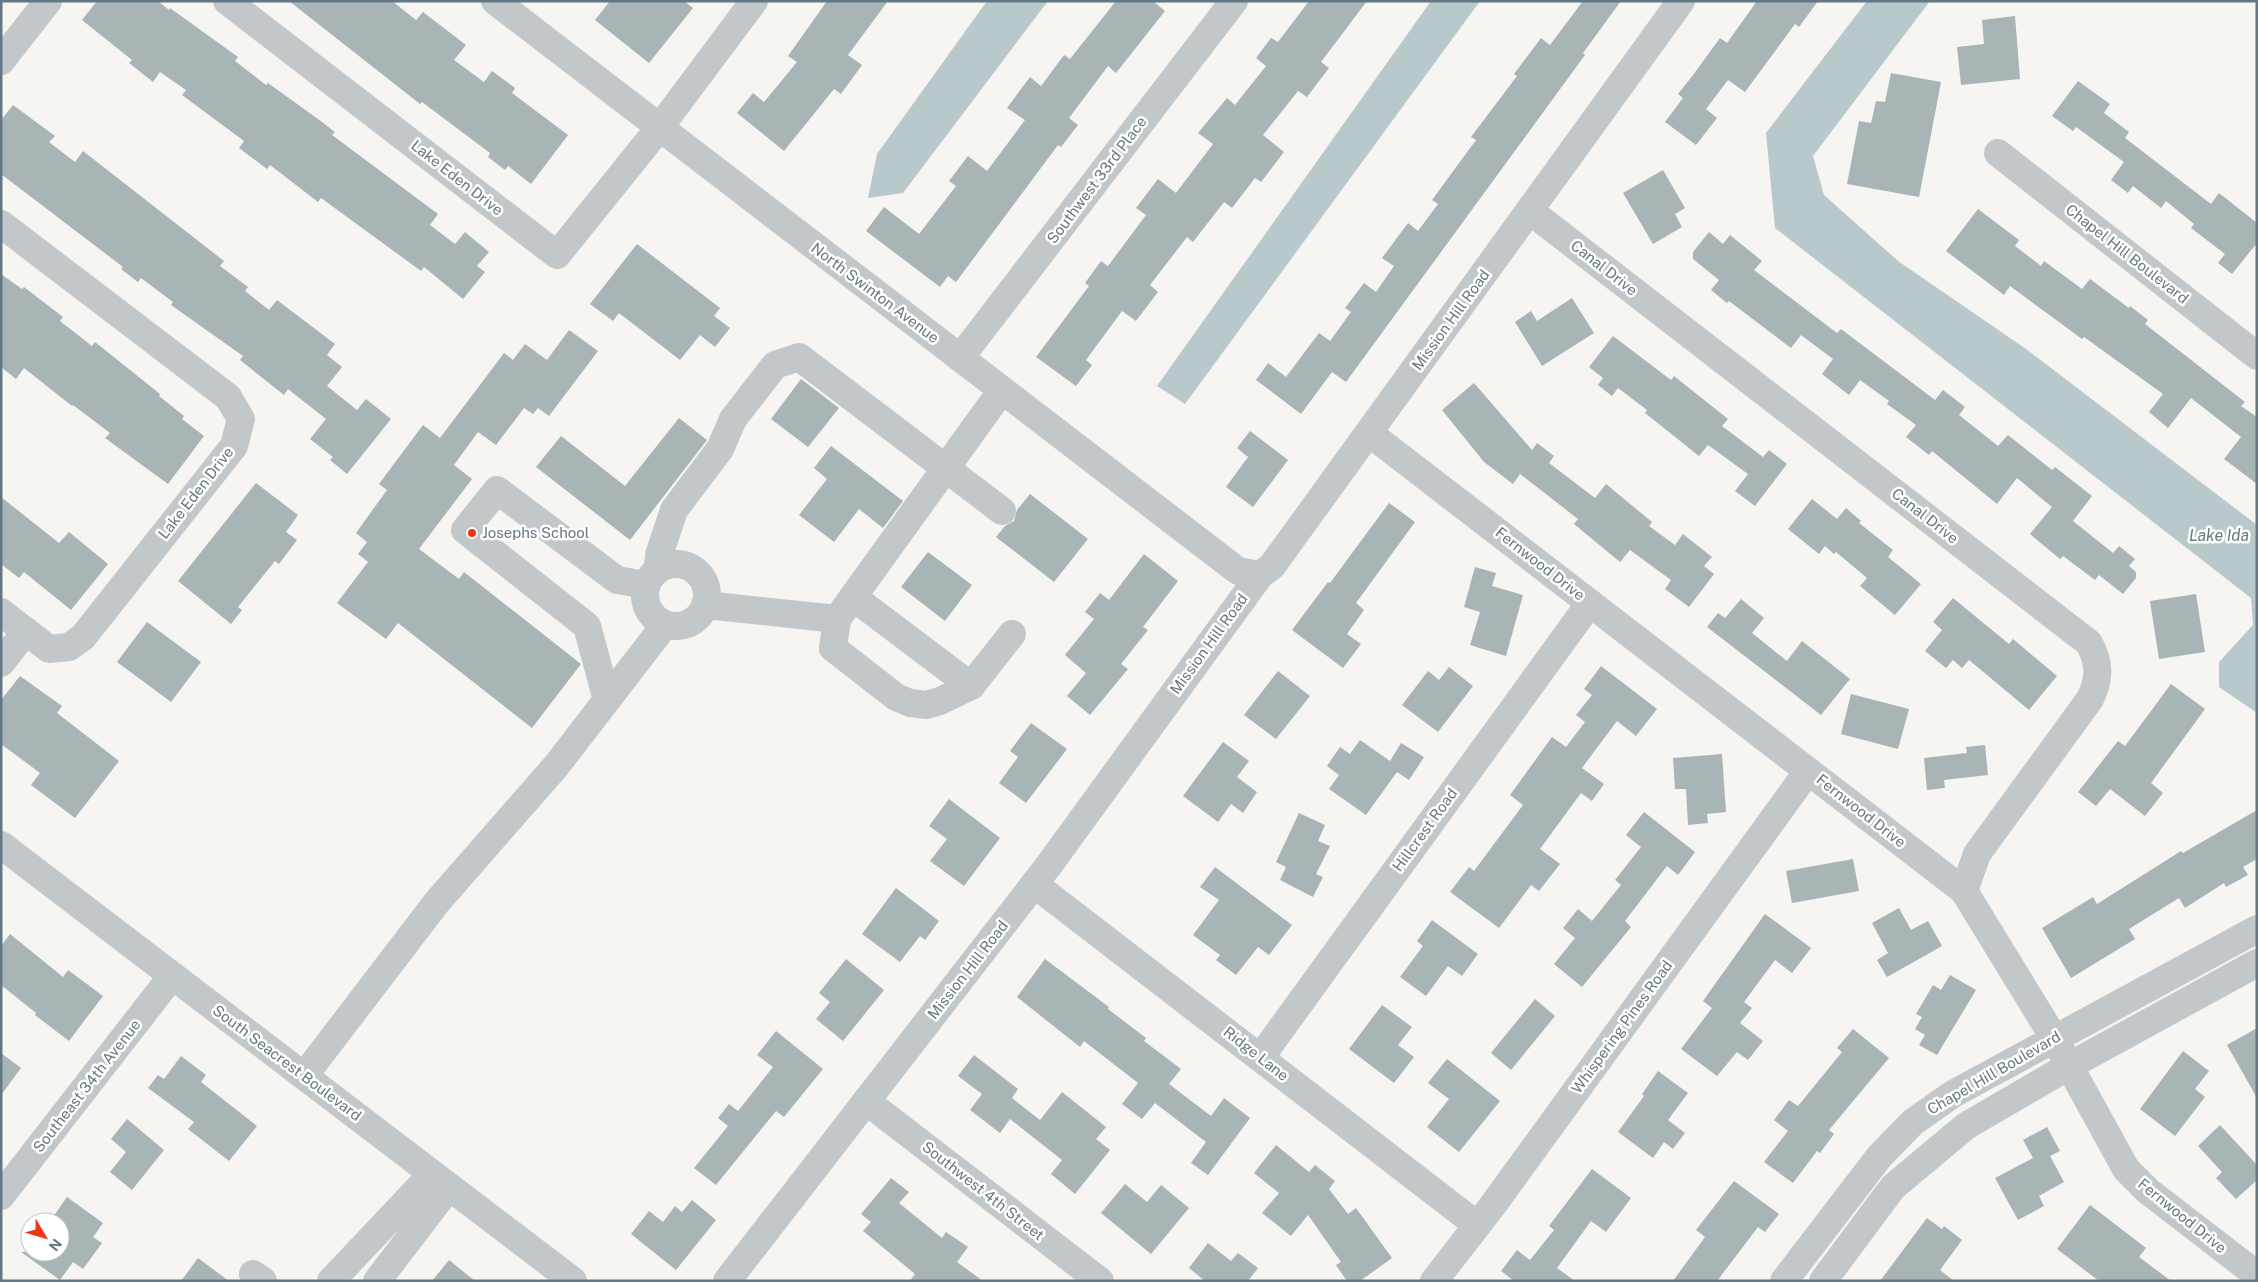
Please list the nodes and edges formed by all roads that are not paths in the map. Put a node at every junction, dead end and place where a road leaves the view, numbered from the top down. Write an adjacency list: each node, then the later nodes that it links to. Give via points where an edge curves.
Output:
1 (48, 1): 7 (street)
2 (227, 1): 8 (street, Lake Eden Drive, via 557,255)
3 (495, 1): 8 (street, North Swinton Avenue)
4 (754, 1): 8 (street)
5 (1234, 1): 13 (street, Southwest 33rd Place)
6 (1682, 1): 10 (street, Mission Hill Road)
7 (1, 61)
8 (660, 127): 13 (street, North Swinton Avenue)
9 (1998, 153): 12 (street, Chapel Hill Boulevard)
10 (1530, 210): 15 (street, Mission Hill Road); 34 (street, Canal Drive, via 2089,642 2099,671 2097,686 1977,854)
11 (1, 224): 26 (street, Lake Eden Drive, via 228,397 241,419 234,446 83,637 69,647 49,649)
12 (2257, 356)
13 (960, 358): 14 (street, North Swinton Avenue)
14 (1002, 390): 16 (street); 18 (street, North Swinton Avenue, via 1238,571)
15 (1369, 433): 18 (street, Mission Hill Road, via 1272,566); 21 (street, Fernwood Drive)
16 (946, 468): 17 (street); 19 (street, via 799,357 775,365 733,419 720,449 674,510); 20 (street)
17 (1002, 511)
18 (1260, 575): 33 (street, Mission Hill Road)
19 (652, 578): 22 (street, via 676,564 694,570 705,586); 25 (street, via 644,595 646,605 650,614); 30 (street, via 617,580 497,490 465,530 587,626)
20 (853, 597): 24 (street); 29 (street)
21 (1590, 603): 31 (street, Fernwood Drive); 39 (street, Hillcrest Road)
22 (705, 605): 24 (street); 25 (street, via 694,621)
23 (1, 612): 26 (street, Lake Eden Drive)
24 (837, 619): 29 (street, via 832,648 896,697 926,705)
25 (664, 626): 30 (street)
26 (26, 631): 28 (street)
27 (1012, 634): 29 (street)
28 (1, 663)
29 (971, 686)
30 (607, 700): 41 (street, via 556,766 438,902)
31 (1808, 770): 34 (street, Fernwood Drive); 45 (street, Whispering Pines Road)
32 (1, 845): 37 (street, South Seacrest Boulevard)
33 (1034, 884): 39 (street, Ridge Lane); 42 (street, Mission Hill Road)
34 (1964, 891): 38 (street, Fernwood Drive)
35 (2257, 929): 38 (street, Chapel Hill Boulevard)
36 (2257, 963): 40 (street, Chapel Hill Boulevard)
37 (172, 976): 41 (street, South Seacrest Boulevard); 44 (street, Southeast 34th Avenue)
38 (2054, 1038): 40 (street, Fernwood Drive); 47 (street, Chapel Hill Boulevard, via 1954,1094 1913,1122 1879,1157)
39 (1260, 1058): 45 (street, Ridge Lane)
40 (2069, 1066): 46 (street, Fernwood Drive, via 2126,1169); 54 (street, Chapel Hill Boulevard, via 1966,1126 1893,1187)
41 (304, 1076): 43 (street, South Seacrest Boulevard)
42 (866, 1101): 51 (street, Mission Hill Road); 52 (street, Southwest 4th Street)
43 (441, 1180): 48 (street); 49 (street); 50 (street, South Seacrest Boulevard)
44 (1, 1196)
45 (1477, 1224): 53 (street, Whispering Pines Road)
46 (2257, 1275)
47 (1797, 1276)
48 (331, 1281)
49 (376, 1281)
50 (573, 1281)
51 (727, 1281)
52 (1100, 1281)
53 (1434, 1281)
54 (1823, 1281)

